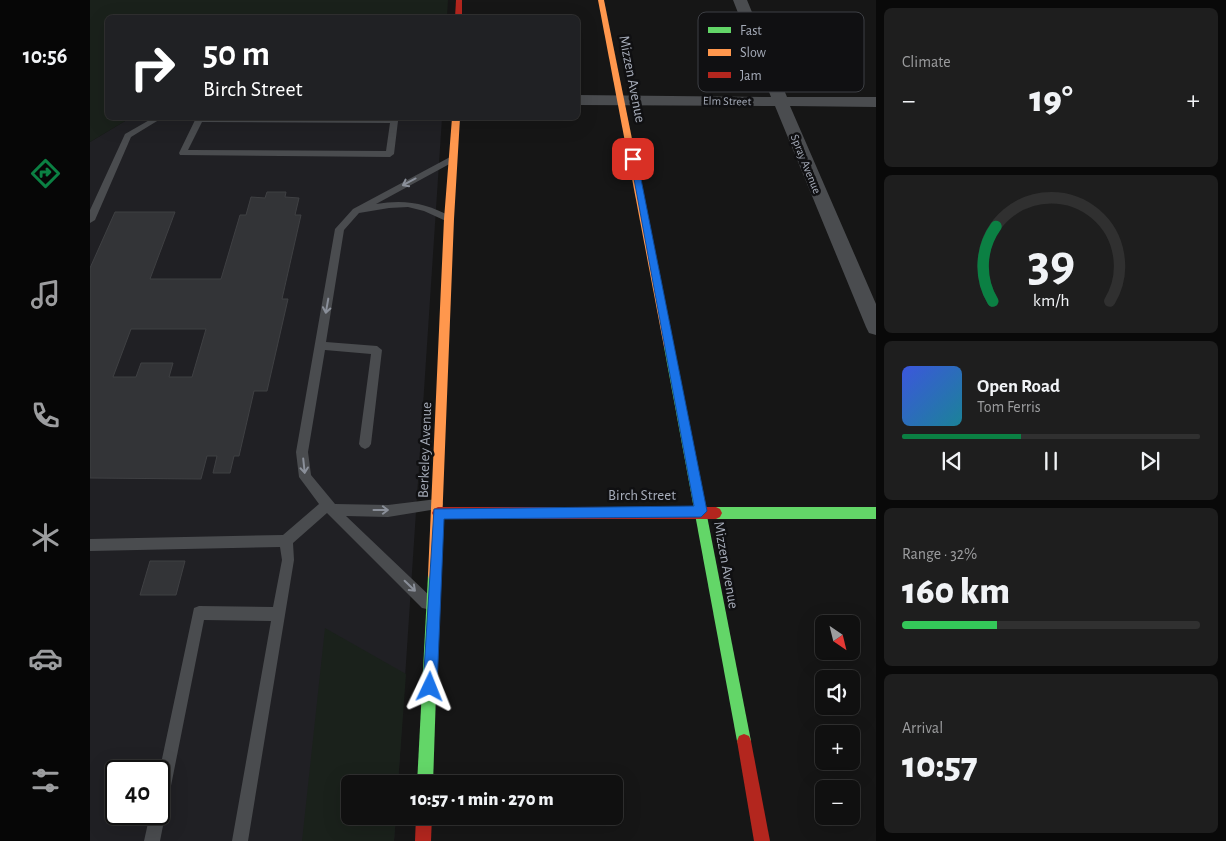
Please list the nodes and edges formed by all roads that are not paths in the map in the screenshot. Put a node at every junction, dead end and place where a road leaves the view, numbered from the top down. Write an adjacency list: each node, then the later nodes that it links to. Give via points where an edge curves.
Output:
1 (459, 0): 5 (street)
2 (601, 0): 8 (street, Mizzen Avenue)
3 (740, 0): 4 (street, Spray Avenue)
4 (745, 12)
5 (458, 15)
6 (777, 92): 9 (street, Spray Avenue)
7 (580, 100): 8 (street, Elm Street)
8 (621, 100): 9 (street, Elm Street); 24 (street, Mizzen Avenue)
9 (781, 102): 10 (street, Elm Street); 19 (street, Spray Avenue)
10 (876, 102)
11 (155, 120): 18 (lane, via 128,136)
12 (199, 120): 13 (lane, via 183,153 390,154)
13 (394, 120)
14 (456, 120): 15 (street, Berkeley Avenue)
15 (452, 159): 16 (lane, one-way to 16); 17 (street, Berkeley Avenue)
16 (356, 210): 17 (lane, via 401,203 427,206); 20 (lane, one-way to 20, via 340,229)
17 (449, 219): 23 (street, Berkeley Avenue)
18 (90, 220)
19 (876, 326)
20 (320, 346): 21 (lane, via 377,350); 22 (lane, one-way to 22, via 302,452 305,477)
21 (364, 444)
22 (329, 507): 23 (lane, Birch Street, one-way to 23, via 388,511); 26 (lane); 28 (lane, one-way to 28)
23 (438, 509): 24 (street, Birch Street); 28 (street, Berkeley Avenue)
24 (701, 511): 25 (street, Birch Street); 37 (street, Mizzen Avenue)
25 (876, 513)
26 (286, 541): 27 (lane); 29 (lane, via 288,560)
27 (90, 545)
28 (433, 609): 31 (street, Berkeley Avenue)
29 (278, 614): 30 (lane, via 198,613); 35 (lane)
30 (169, 760)
31 (426, 775)
32 (156, 825): 34 (lane)
33 (424, 825): 36 (street)
34 (152, 841)
35 (240, 841)
36 (423, 841)
37 (762, 841)

